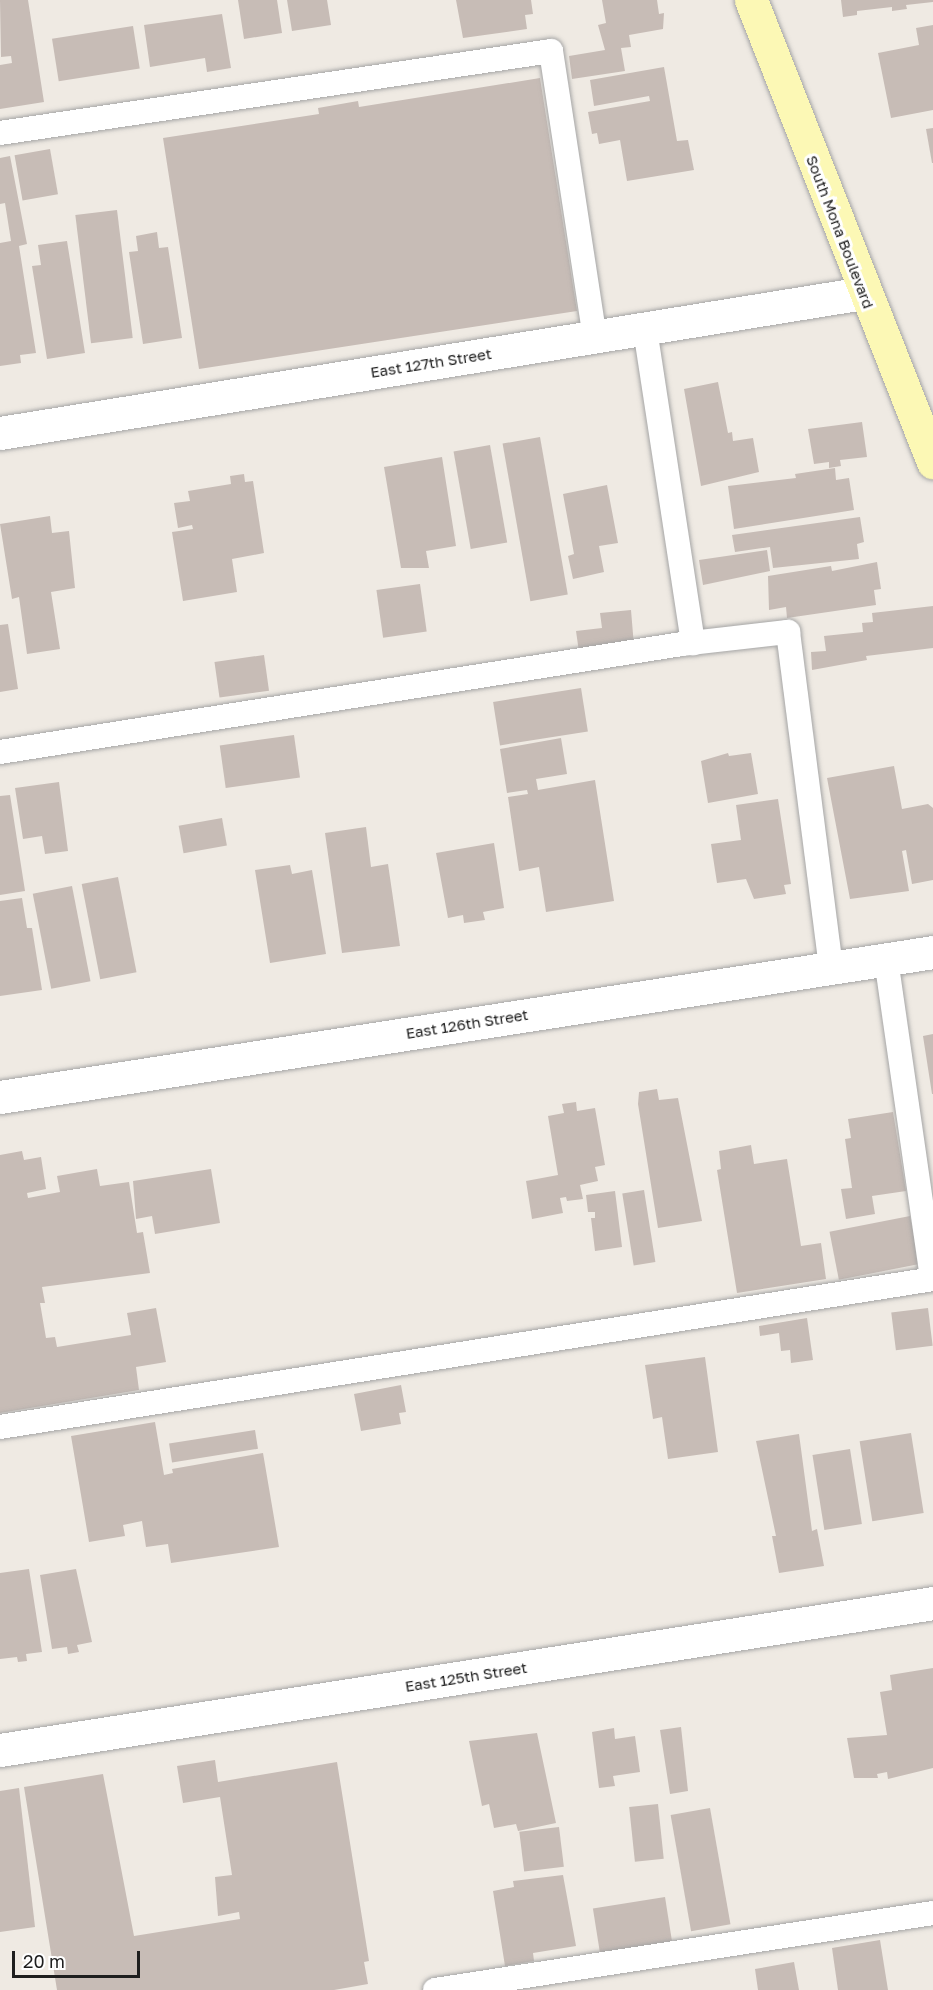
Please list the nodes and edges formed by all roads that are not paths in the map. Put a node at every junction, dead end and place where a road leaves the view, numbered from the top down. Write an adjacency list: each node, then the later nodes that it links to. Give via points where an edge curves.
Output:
1 (751, 0): 3 (street, South Mona Boulevard)
2 (0, 134): 5 (lane, via 551,51)
3 (863, 293): 4 (street, East 127th Street); 7 (street, South Mona Boulevard)
4 (645, 329): 5 (street, East 127th Street); 8 (lane)
5 (595, 337): 6 (street, East 127th Street)
6 (0, 433)
7 (933, 463)
8 (693, 643): 9 (lane); 12 (lane, via 788,632)
9 (0, 753)
10 (933, 952): 11 (street, East 126th Street)
11 (886, 959): 12 (street, East 126th Street); 14 (lane)
12 (831, 968): 13 (street, East 126th Street)
13 (0, 1097)
14 (932, 1279): 15 (lane)
15 (0, 1427)
16 (933, 1603): 17 (street, East 125th Street)
17 (0, 1750)
18 (933, 1913): 19 (lane)
19 (435, 1990)

